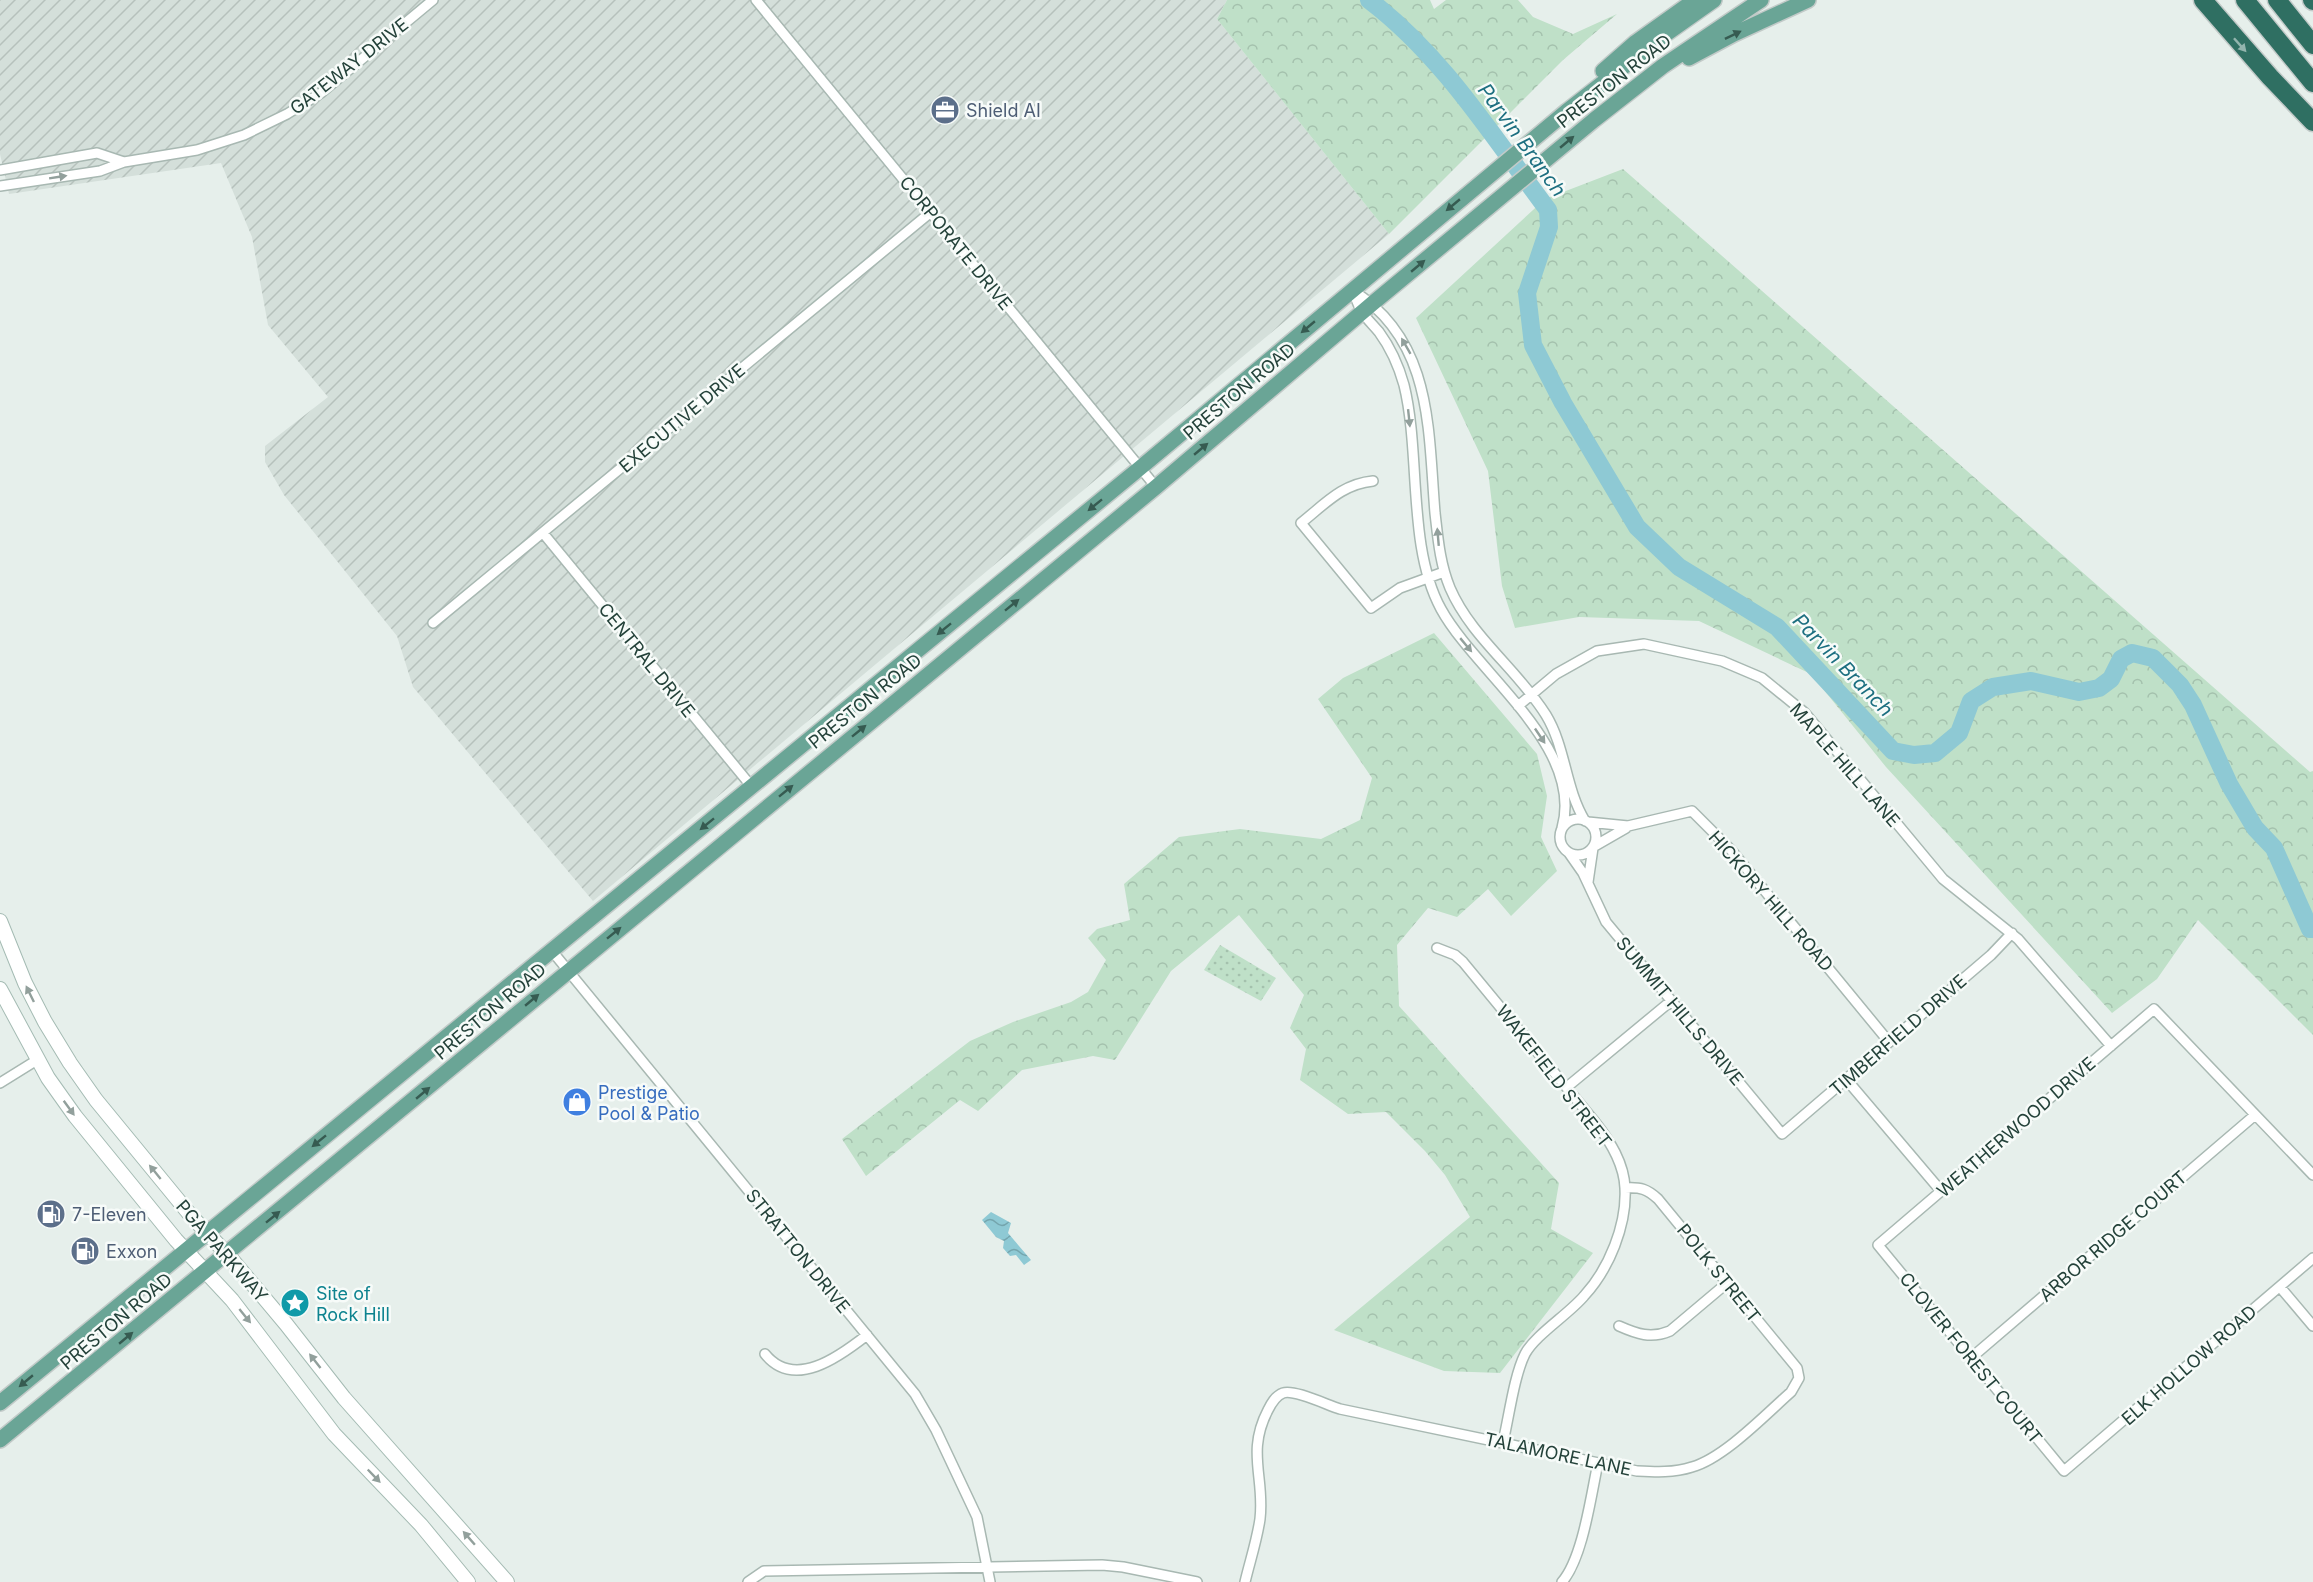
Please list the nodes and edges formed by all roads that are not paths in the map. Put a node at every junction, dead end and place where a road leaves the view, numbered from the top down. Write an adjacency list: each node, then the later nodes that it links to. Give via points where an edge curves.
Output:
1 (433, 0): 15 (street, GATEWAY DRIVE, via 321,93 266,125 197,150)
2 (756, 0): 18 (street, CORPORATE DRIVE)
3 (1695, 0): 12 (main road, via 1618,57)
4 (1714, 0): 12 (main road, PRESTON ROAD)
5 (1761, 0): 13 (main road, PRESTON ROAD, via 1664,66)
6 (1808, 0): 13 (main road, one-way to 6, via 1691,57)
7 (2203, 0): 14 (highway, one-way to 14)
8 (2246, 0): 11 (highway)
9 (2277, 0): 10 (highway)
10 (2313, 45)
11 (2313, 83)
12 (1566, 111): 19 (main road, PRESTON ROAD, one-way to 19)
13 (1594, 120): 20 (main road, PRESTON ROAD, one-way to 13)
14 (2313, 122)
15 (124, 162): 16 (street, GATEWAY DRIVE, via 97,153); 17 (street, GATEWAY DRIVE, one-way to 15, via 100,171)
16 (0, 170)
17 (0, 186)
18 (930, 212): 21 (street, CORPORATE DRIVE); 24 (street, EXECUTIVE DRIVE)
19 (1352, 290): 20 (street); 20 (street); 21 (main road, PRESTON ROAD, one-way to 21)
20 (1368, 308): 23 (main road, PRESTON ROAD, one-way to 20); 25 (street, one-way to 20, via 1421,384 1408,349); 26 (street, one-way to 26, via 1403,383)
21 (1140, 468): 23 (street, CORPORATE DRIVE); 28 (main road, PRESTON ROAD, one-way to 28)
22 (1373, 481): 26 (street, via 1343,490 1302,523 1371,608 1400,588)
23 (1156, 487): 30 (main road, PRESTON ROAD, one-way to 23)
24 (543, 533): 27 (street, EXECUTIVE DRIVE); 32 (street, CENTRAL DRIVE)
25 (1444, 572): 26 (street); 29 (street, via 1466,616)
26 (1428, 577): 31 (street, one-way to 31, via 1436,599 1458,635)
27 (433, 623)
28 (886, 676): 30 (main road); 32 (main road, PRESTON ROAD)
29 (1531, 695): 31 (street, MAPLE HILL LANE); 34 (street, via 1553,727 1573,798); 41 (street, MAPLE HILL LANE, via 1556,674 1597,651 1644,644 1722,661 1762,678 1805,713 1943,879)
30 (902, 696): 33 (main road, PRESTON ROAD, one-way to 30)
31 (1518, 706): 36 (street, one-way to 36, via 1542,738 1559,771 1566,806)
32 (752, 787): 33 (main road, via 758,796); 43 (main road, PRESTON ROAD, one-way to 43)
33 (756, 816): 44 (main road, PRESTON ROAD, one-way to 33)
34 (1587, 822): 35 (street, HICKORY HILL ROAD); 36 (street, via 1572,820); 37 (street, via 1595,833)
35 (1628, 826): 37 (street, HICKORY HILL ROAD); 47 (street, HICKORY HILL ROAD, via 1692,811 1732,851)
36 (1562, 828): 38 (street, via 1560,842)
37 (1593, 847): 38 (street, via 1581,855); 39 (street)
38 (1569, 853): 39 (street, SUMMIT HILLS DRIVE)
39 (1588, 882): 46 (street, SUMMIT HILLS DRIVE, via 1606,922)
40 (0, 921): 48 (main road, PGA PARKWAY, one-way to 40, via 25,983)
41 (2012, 933): 47 (street, TIMBERFIELD DRIVE); 49 (street, MAPLE HILL LANE)
42 (1437, 948): 53 (street, WAKEFIELD STREET, via 1462,962)
43 (552, 951): 44 (street, STRATTON DRIVE); 59 (main road, PRESTON ROAD, one-way to 59)
44 (568, 970): 62 (main road, PRESTON ROAD, one-way to 44); 69 (street, STRATTON DRIVE)
45 (0, 989): 50 (main road, PGA PARKWAY)
46 (1671, 1001): 53 (street); 55 (street, SUMMIT HILLS DRIVE)
47 (1890, 1042): 51 (street, TIMBERFIELD DRIVE)
48 (59, 1045): 50 (main road); 59 (main road, PGA PARKWAY, one-way to 48, via 110,1118)
49 (2110, 1046): 54 (street, WEATHERWOOD DRIVE, via 2154,1009); 58 (street, WEATHERWOOD DRIVE)
50 (37, 1060): 52 (street); 61 (main road, PGA PARKWAY, one-way to 61, via 75,1116)
51 (1846, 1079): 55 (street, TIMBERFIELD DRIVE); 58 (street)
52 (0, 1083)
53 (1567, 1087): 57 (street, WAKEFIELD STREET, via 1609,1140)
54 (2255, 1115): 56 (street); 71 (street, ARBOR RIDGE COURT)
55 (1782, 1134)
56 (2313, 1175)
57 (1625, 1188): 65 (street, POLK STREET, via 1640,1187 1658,1199); 75 (street, WAKEFIELD STREET, via 1617,1241 1601,1275 1526,1352)
58 (1941, 1191): 60 (street, WEATHERWOOD DRIVE)
59 (207, 1233): 61 (main road, PRESTON ROAD); 62 (main road, PGA PARKWAY)
60 (1878, 1245): 71 (street, CLOVER FOREST COURT)
61 (186, 1251): 64 (main road, PGA PARKWAY); 73 (main road, PRESTON ROAD, one-way to 73)
62 (228, 1255): 64 (main road, PRESTON ROAD); 81 (main road, PGA PARKWAY, one-way to 62, via 344,1398)
63 (2313, 1258): 66 (street, ELK HOLLOW ROAD)
64 (206, 1272): 74 (main road, PRESTON ROAD, one-way to 64); 80 (main road, PGA PARKWAY, one-way to 80, via 334,1434)
65 (1727, 1283): 67 (street, via 1661,1335 1637,1334); 72 (street, POLK STREET, via 1797,1368)
66 (2280, 1287): 68 (street); 77 (street, ELK HOLLOW ROAD)
67 (1619, 1326)
68 (2313, 1326)
69 (867, 1335): 70 (street, via 836,1358 804,1369 787,1370 772,1363); 78 (street, STRATTON DRIVE, via 930,1418 977,1517)
70 (765, 1354)
71 (1971, 1358): 77 (street, CLOVER FOREST COURT)
72 (1799, 1378): 76 (street, TALAMORE LANE, via 1791,1392 1726,1448 1694,1467 1658,1473)
73 (0, 1403)
74 (0, 1440)
75 (1503, 1442): 76 (street, TALAMORE LANE); 86 (street, TALAMORE LANE, via 1340,1409 1288,1392 1280,1395 1258,1436 1260,1514)
76 (1598, 1463): 87 (street, via 1578,1552)
77 (2064, 1472)
78 (988, 1568): 79 (street); 84 (street, STRATTON DRIVE); 85 (street, via 1107,1565)
79 (829, 1570): 82 (street, via 764,1571); 83 (street)
80 (468, 1582)
81 (507, 1582)
82 (748, 1582)
83 (829, 1582)
84 (990, 1582)
85 (1197, 1582)
86 (1245, 1582)
87 (1562, 1582)

